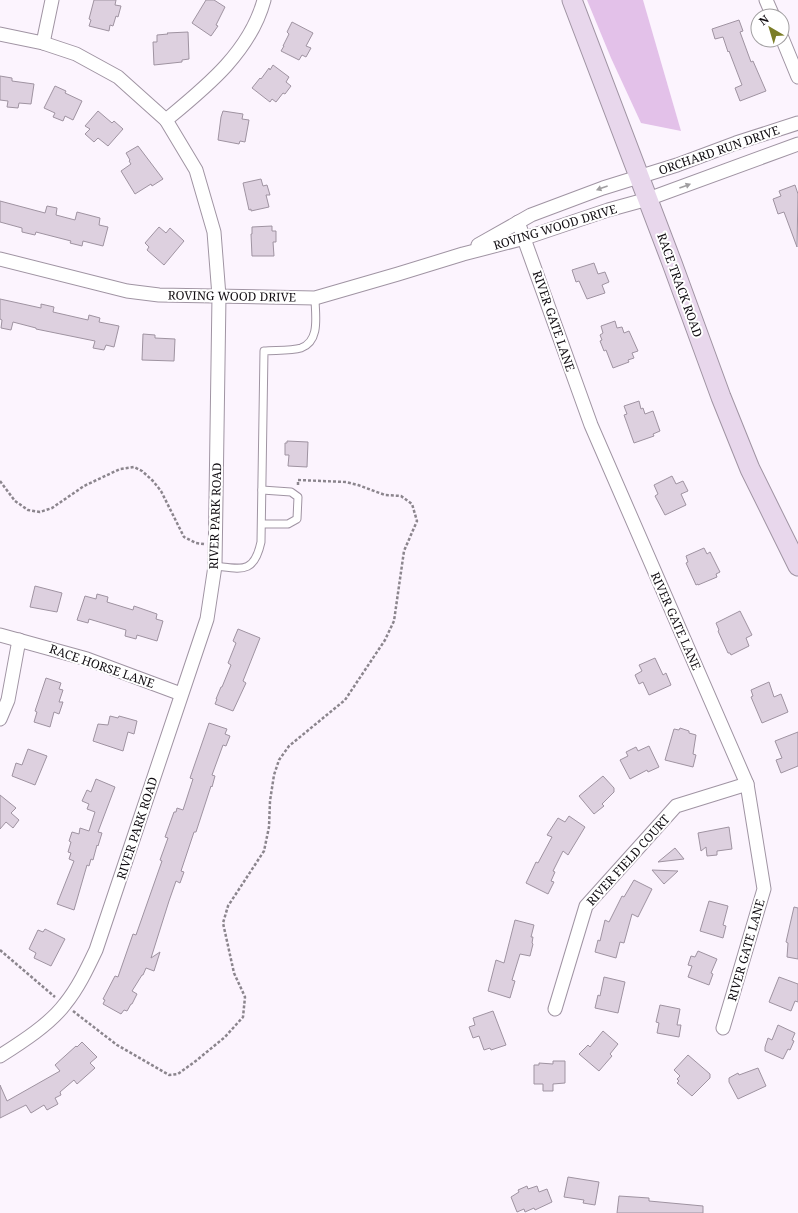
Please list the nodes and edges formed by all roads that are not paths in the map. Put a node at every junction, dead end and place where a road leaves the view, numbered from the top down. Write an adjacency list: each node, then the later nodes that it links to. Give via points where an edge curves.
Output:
1 (52, 0): 5 (street)
2 (264, 0): 8 (street, via 241,49 212,82)
3 (572, 0): 11 (street, RACE TRACK ROAD)
4 (0, 34): 5 (street, RIVER PARK ROAD)
5 (43, 43): 8 (street, RIVER PARK ROAD, via 76,54 118,77)
6 (786, 48): 7 (street)
7 (798, 77)
8 (166, 120): 17 (street, RIVER PARK ROAD, via 196,170 214,232)
9 (798, 123): 11 (street, ORCHARD RUN DRIVE)
10 (798, 144): 12 (street, ORCHARD RUN DRIVE, one-way to 10)
11 (639, 176): 12 (street, RACE TRACK ROAD); 13 (street, ROVING WOOD DRIVE, one-way to 13)
12 (648, 199): 14 (street, ROVING WOOD DRIVE); 22 (street, RACE TRACK ROAD, via 747,462)
13 (518, 222): 14 (street, RIVER GATE LANE); 15 (street, ROVING WOOD DRIVE)
14 (525, 238): 15 (street, ROVING WOOD DRIVE); 27 (street, RIVER GATE LANE, via 591,425)
15 (463, 254): 18 (street, ROVING WOOD DRIVE)
16 (0, 259): 17 (street, ROVING WOOD DRIVE, via 127,291 160,295)
17 (219, 296): 18 (street, ROVING WOOD DRIVE); 21 (street, RIVER PARK ROAD)
18 (314, 298): 19 (lane, via 316,324 310,342 300,349 264,351)
19 (262, 490): 20 (lane); 20 (lane, via 291,492 298,497 296,519 288,524)
20 (262, 524): 21 (lane, via 259,554 254,562 240,568)
21 (215, 566): 25 (street, RIVER PARK ROAD, via 207,619)
22 (798, 566)
23 (0, 635): 24 (street, RACE HORSE LANE)
24 (19, 640): 25 (street, RACE HORSE LANE, via 87,659); 26 (street, via 8,700)
25 (181, 694): 30 (street, RIVER PARK ROAD, via 96,950 85,974 65,1004 49,1020)
26 (0, 719)
27 (747, 784): 28 (street, RIVER FIELD COURT, via 676,806 586,906); 29 (street, RIVER GATE LANE, via 764,889)
28 (555, 1009)
29 (723, 1028)
30 (0, 1056)

